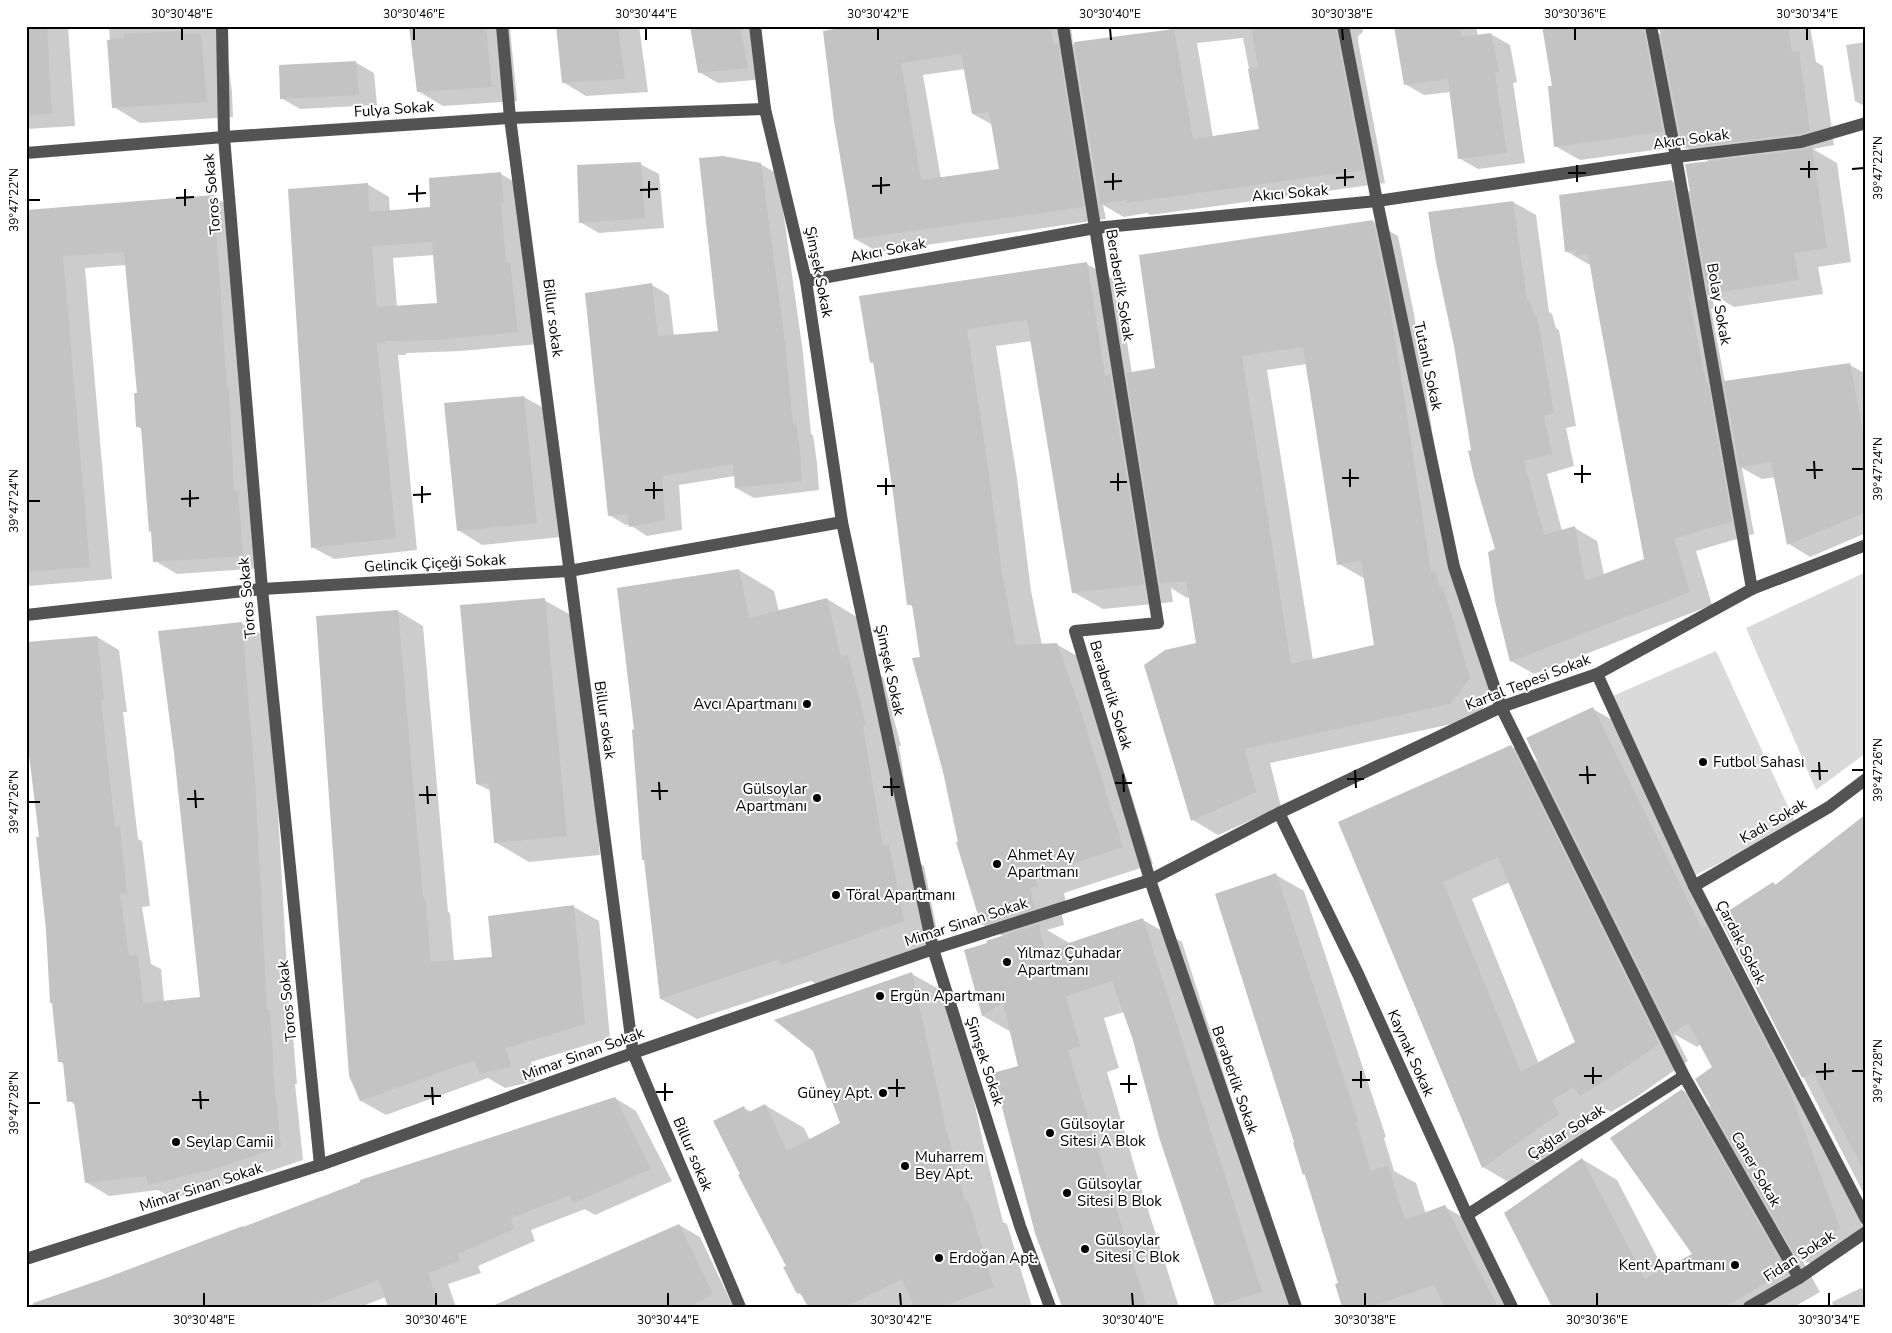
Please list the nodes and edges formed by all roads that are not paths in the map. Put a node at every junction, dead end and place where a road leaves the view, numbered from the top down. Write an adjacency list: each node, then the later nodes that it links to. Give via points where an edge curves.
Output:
1 (222, 26): 10 (street, Toros Sokak)
2 (502, 26): 8 (street)
3 (755, 26): 7 (street, Şimşek Sokak)
4 (1063, 26): 14 (street, Beraberlik Sokak)
5 (1343, 26): 13 (street, Tutanlı Sokak)
6 (1651, 26): 12 (street, Bolay Sokak)
7 (765, 109): 8 (street, Fulya Sokak); 15 (street, Şimşek Sokak)
8 (510, 118): 10 (street, Fulya Sokak); 18 (street, Billur sokak)
9 (1866, 123): 12 (street, Akıcı Sokak, via 1801,142)
10 (224, 137): 11 (street, Fulya Sokak); 19 (street, Toros Sokak)
11 (26, 153)
12 (1676, 157): 13 (street, Akıcı Sokak); 20 (street, Bolay Sokak)
13 (1377, 201): 14 (street, Akıcı Sokak); 23 (street, Tutanlı Sokak, via 1454,567)
14 (1095, 228): 15 (street, Akıcı Sokak); 26 (street, Beraberlik Sokak, via 1158,623 1075,631)
15 (806, 281): 16 (street, Şimşek Sokak)
16 (842, 522): 18 (street, Gelincik Çiçeği Sokak); 28 (street, Şimşek Sokak)
17 (1866, 545): 20 (street, Kartal Tepesi Sokak)
18 (569, 571): 19 (street, Gelincik Çiçeği Sokak); 29 (street, Billur sokak)
19 (262, 589): 21 (street, Gelincik Çiçeği Sokak); 31 (street, Toros Sokak)
20 (1752, 589): 22 (street, Kartal Tepesi Sokak)
21 (26, 615)
22 (1597, 674): 23 (street, Kartal Tepesi Sokak); 27 (street, Çardak Sokak)
23 (1501, 707): 25 (street, Kartal Tepesi Sokak); 30 (street, Tutanlı Sokak)
24 (1866, 779): 27 (street, Kadı Sokak, via 1829,807)
25 (1280, 813): 26 (street, Kartal Tepesi Sokak); 32 (street, Kaynak Sokak, via 1358,974)
26 (1150, 880): 28 (street, Mimar Sinan Sokak); 39 (street, Beraberlik Sokak)
27 (1694, 886): 33 (street, Çardak Sokak)
28 (933, 949): 29 (street, Mimar Sinan Sokak); 38 (street, Şimşek Sokak, via 1020,1226)
29 (633, 1053): 31 (street, Mimar Sinan Sokak); 37 (street, Billur sokak)
30 (1684, 1076): 32 (street, Çağlar Sokak); 36 (street, Caner Sokak)
31 (320, 1165): 35 (street, Mimar Sinan Sokak)
32 (1467, 1215): 40 (street, Kaynak Sokak)
33 (1866, 1219)
34 (1866, 1232): 36 (street, Fidan Sokak)
35 (26, 1260)
36 (1799, 1278): 41 (street, Fidan Sokak)
37 (740, 1307)
38 (1050, 1307)
39 (1296, 1307)
40 (1512, 1307)
41 (1749, 1307)

